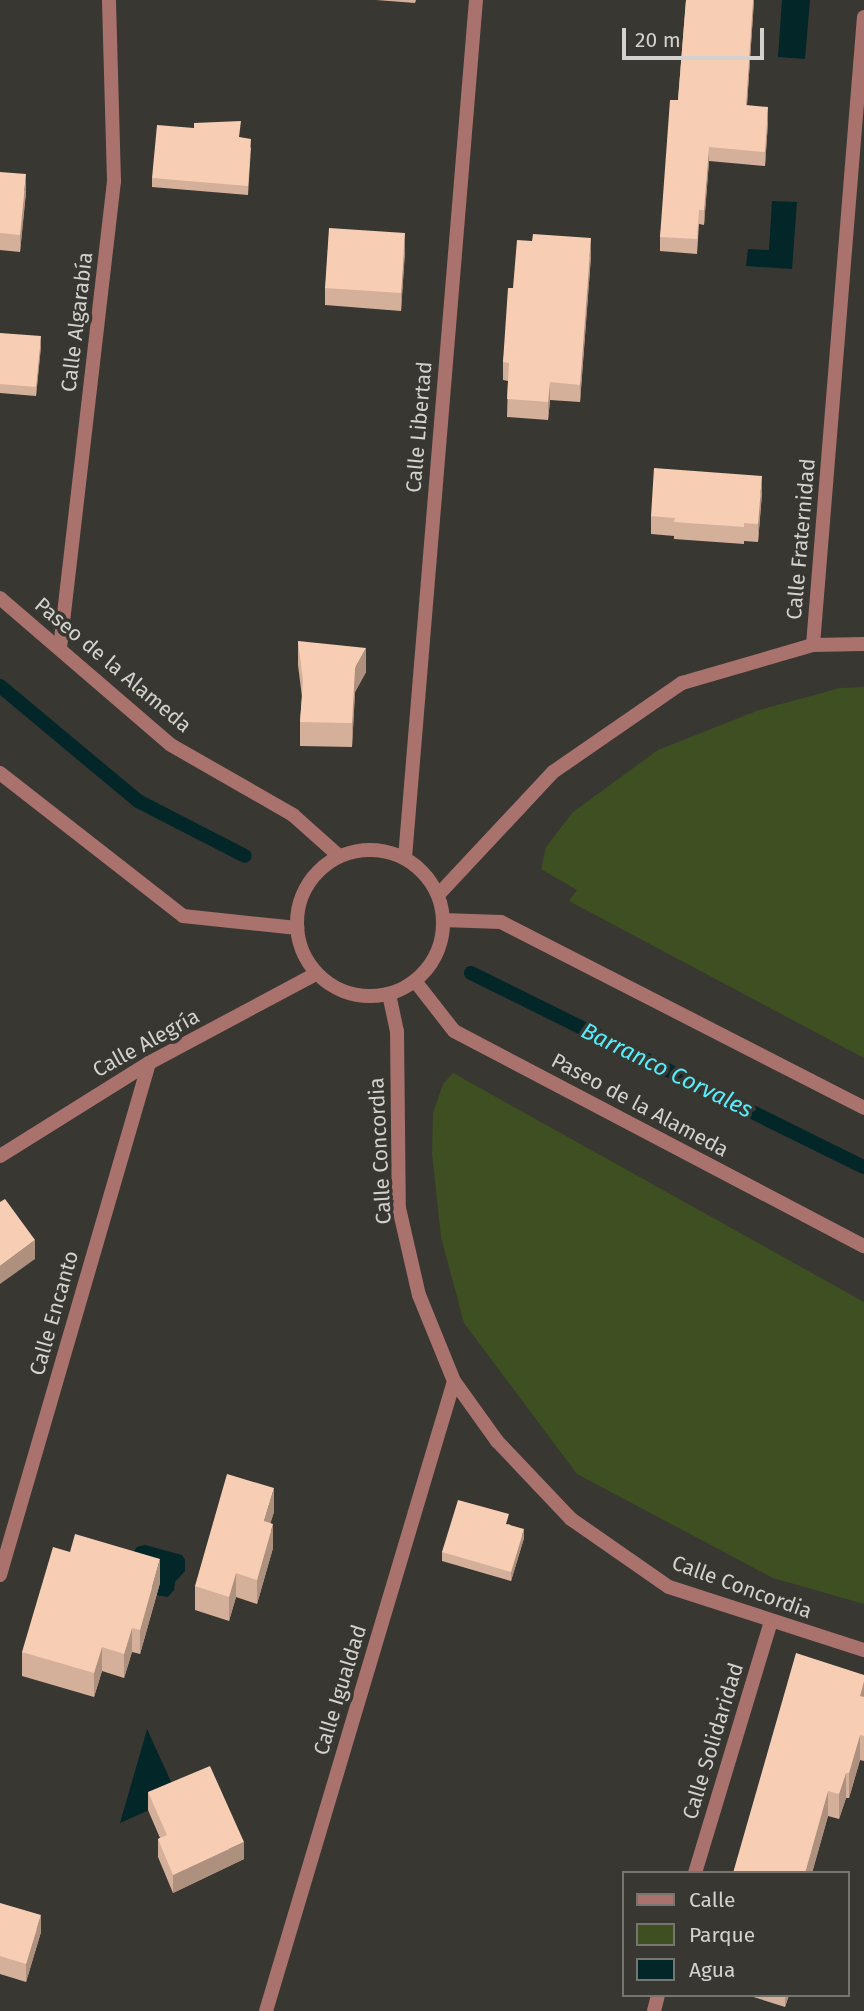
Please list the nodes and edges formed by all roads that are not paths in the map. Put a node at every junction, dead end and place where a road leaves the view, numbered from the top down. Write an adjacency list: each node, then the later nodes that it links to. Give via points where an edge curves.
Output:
1 (110, 0): 7 (street, Calle Algarabía, via 114,181)
2 (476, 0): 10 (street, Calle Libertad)
3 (864, 18): 6 (street, Calle Fraternidad)
4 (0, 598): 7 (street, Paseo de la Alameda)
5 (864, 644): 6 (street)
6 (813, 645): 11 (street, Calle Fraternidad, via 682,683 553,772)
7 (60, 648): 9 (street, Paseo de la Alameda, via 171,745 293,815)
8 (0, 773): 13 (street, via 183,916)
9 (339, 856): 10 (street, via 361,849 384,850); 13 (street, via 307,885 298,905)
10 (405, 858): 11 (street, via 425,874)
11 (438, 895): 12 (street)
12 (443, 920): 15 (street, via 431,964); 18 (street, via 501,922)
13 (296, 928): 14 (street, via 303,953)
14 (316, 974): 16 (street, via 350,994); 17 (street, Calle Alegría)
15 (415, 981): 16 (street); 20 (street, Paseo de la Alameda, via 454,1031)
16 (389, 994): 21 (street, Calle Concordia, via 397,1031 400,1208 419,1295)
17 (149, 1063): 19 (street, Calle Alegría); 22 (street, Calle Encanto)
18 (864, 1108)
19 (0, 1156)
20 (864, 1246)
21 (454, 1381): 23 (street, Calle Concordia, via 497,1441 571,1519 669,1587); 26 (street, Calle Igualdad)
22 (0, 1575)
23 (771, 1622): 24 (street, Calle Concordia); 25 (street, Calle Solidaridad)
24 (864, 1650)
25 (696, 1871)
26 (266, 2011)

